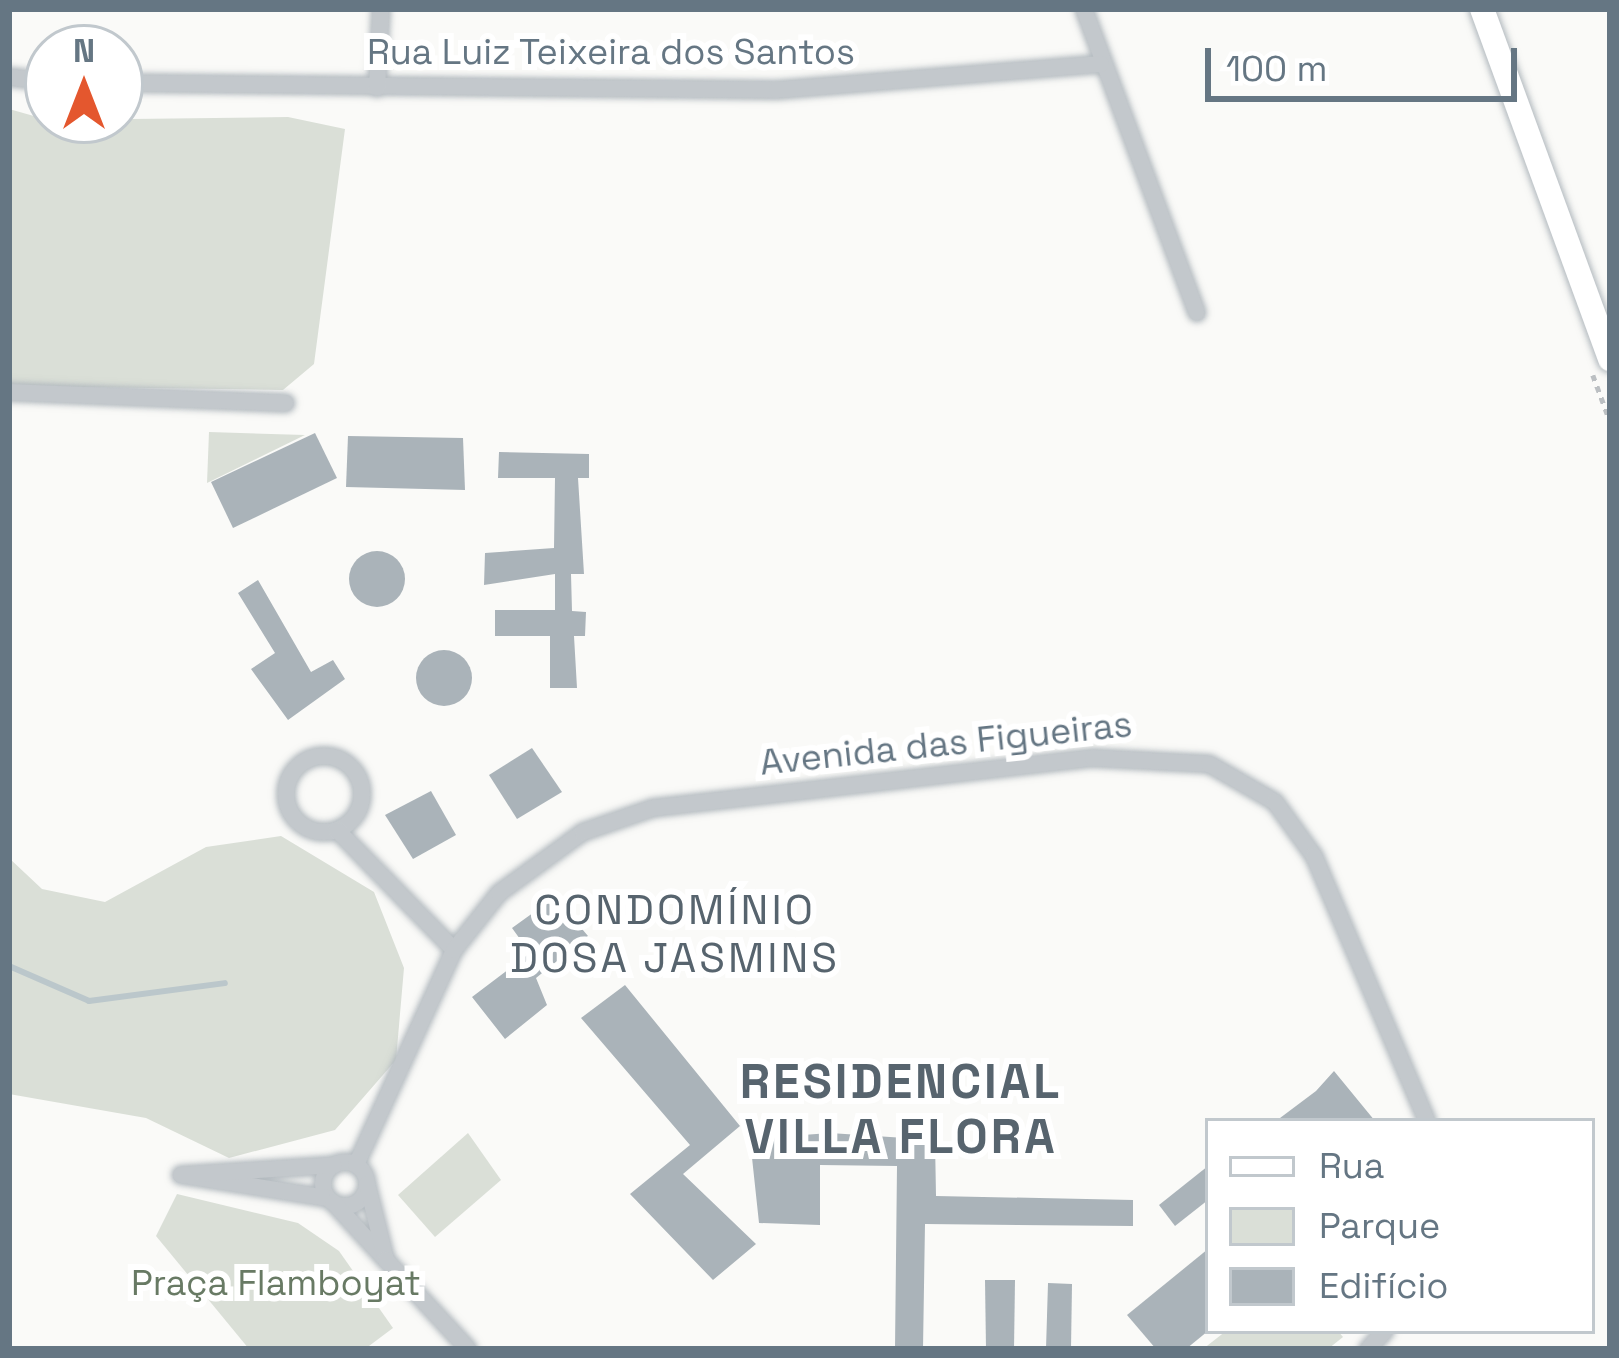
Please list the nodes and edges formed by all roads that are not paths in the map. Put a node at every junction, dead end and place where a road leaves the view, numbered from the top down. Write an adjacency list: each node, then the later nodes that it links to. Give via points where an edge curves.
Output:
1 (381, 9): 6 (street)
2 (1084, 9): 4 (street)
3 (1482, 9): 8 (main road)
4 (1101, 64): 6 (street, Rua Luiz Teixeira dos Santos, via 777,90); 7 (street)
5 (144, 83): 6 (street, Rua Luiz Teixeira dos Santos)
6 (377, 88)
7 (1197, 313)
8 (1610, 358)
9 (9, 392): 10 (street)
10 (286, 403)
11 (337, 830): 11 (street, via 356,815 360,779 332,756 307,759 290,777 288,808 311,830); 12 (street)
12 (454, 950): 13 (street, Avenida das Figueiras, via 548,854 652,808 1093,758 1209,764 1275,802 1314,856); 15 (street, Avenida das Figueiras)
13 (1426, 1118)
14 (334, 1165): 15 (street); 17 (street); 17 (street, via 181,1175)
15 (356, 1165): 16 (street)
16 (367, 1184): 17 (street, via 355,1203); 18 (street)
17 (330, 1200): 18 (street)
18 (386, 1260): 19 (street)
19 (468, 1349)

